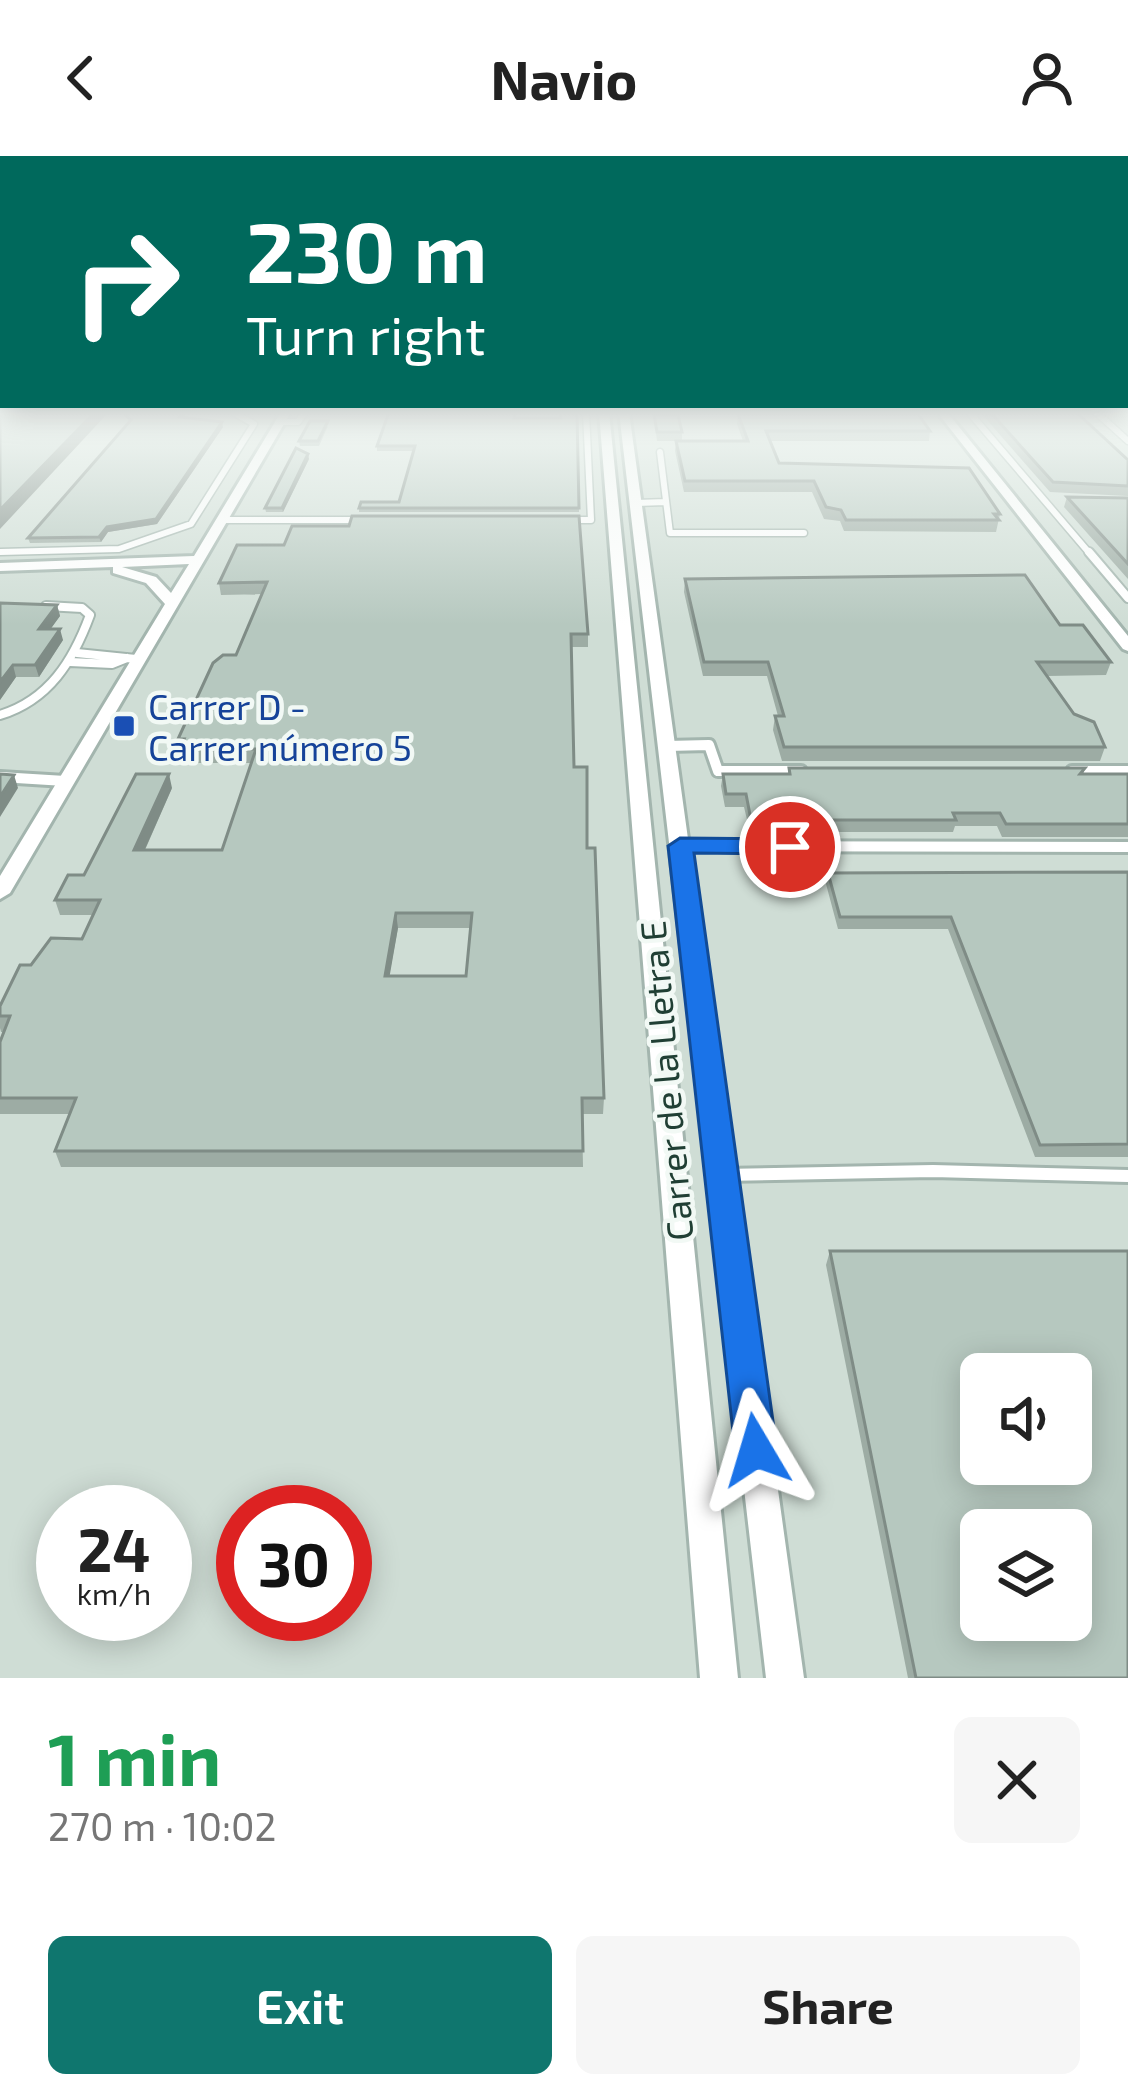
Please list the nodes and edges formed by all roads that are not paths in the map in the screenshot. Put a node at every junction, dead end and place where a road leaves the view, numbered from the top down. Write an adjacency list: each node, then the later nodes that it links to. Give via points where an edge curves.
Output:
1 (217, 483): 17 (lane, via 191,524 119,549)
2 (243, 483): 15 (street)
3 (589, 483): 14 (lane, via 591,520)
4 (610, 483): 39 (street, Carrer de la Lletra E)
5 (633, 483): 12 (street, Carrer de la Lletra E)
6 (664, 483): 11 (lane)
7 (998, 483): 24 (street)
8 (1031, 483): 9 (lane)
9 (1045, 499): 10 (lane); 21 (lane)
10 (1066, 500)
11 (666, 502): 12 (lane); 16 (lane, via 670,533)
12 (636, 503): 28 (street, Carrer de la Lletra E)
13 (383, 520): 15 (lane)
14 (545, 520)
15 (219, 525): 18 (street); 20 (street, via 178,551)
16 (804, 533)
17 (0, 552)
18 (197, 565): 20 (street); 22 (street)
19 (0, 567): 20 (street)
20 (117, 567): 22 (street, via 152,580)
21 (1128, 598)
22 (172, 603): 26 (street)
23 (31, 606): 25 (lane, via 90,615)
24 (1128, 646)
25 (74, 658): 26 (lane); 27 (lane, via 29,705)
26 (132, 658): 33 (street)
27 (0, 715)
28 (667, 746): 29 (lane, via 709,745 718,771); 34 (street, Carrer de la Lletra E)
29 (809, 771)
30 (1060, 771): 31 (lane)
31 (1128, 771)
32 (0, 777): 33 (lane)
33 (65, 781): 36 (street, via 11,859)
34 (680, 846): 35 (lane); 37 (street, Carrer de la Lletra E)
35 (1128, 847)
36 (0, 893)
37 (721, 1175): 38 (lane); 40 (street, Carrer de la Lletra E)
38 (1128, 1176)
39 (719, 1678)
40 (785, 1678)

